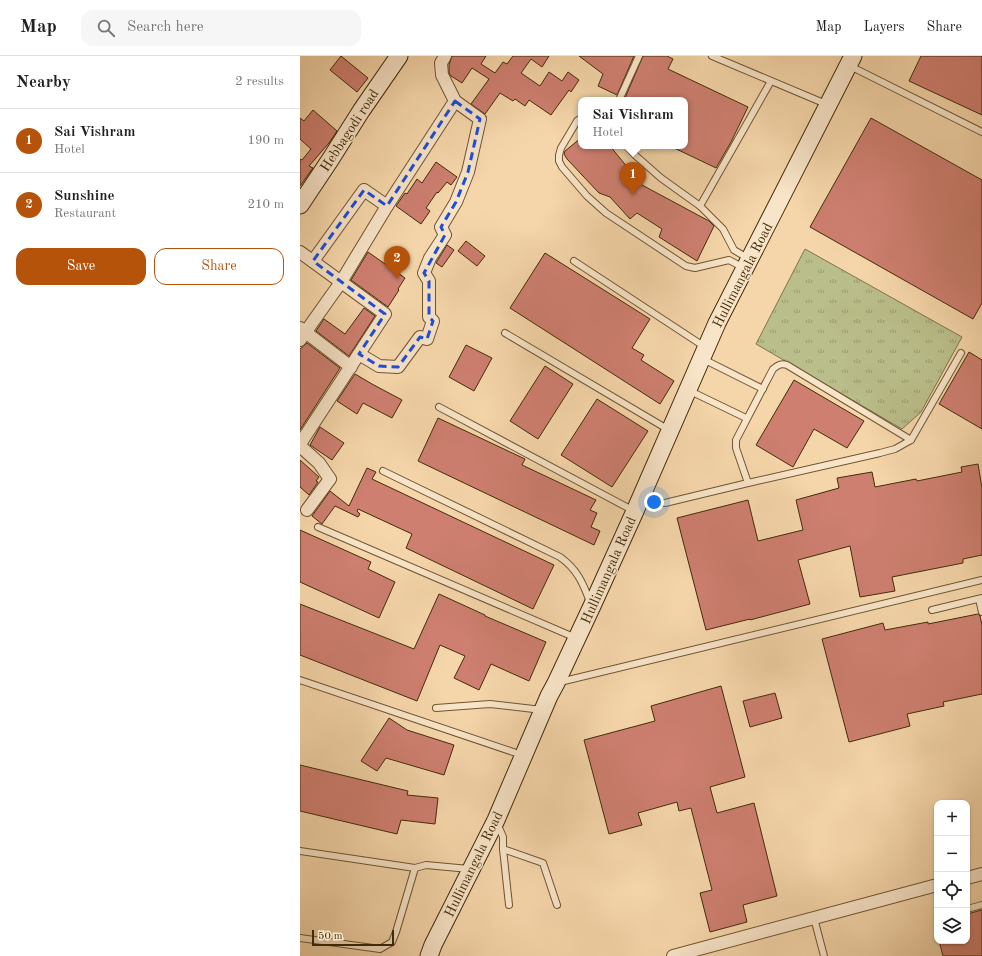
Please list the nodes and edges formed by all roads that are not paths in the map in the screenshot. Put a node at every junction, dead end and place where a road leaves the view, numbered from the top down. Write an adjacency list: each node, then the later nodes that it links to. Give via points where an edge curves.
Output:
1 (399, 56): 13 (street, Hebbagodi road, via 330,160)
2 (446, 56): 8 (street, via 441,63 442,75)
3 (639, 56): 7 (lane)
4 (712, 56): 6 (lane)
5 (850, 61): 9 (street, Hullimangala Road); 11 (lane)
6 (771, 81): 9 (lane); 15 (lane)
7 (620, 97)
8 (455, 101): 14 (street); 27 (street, via 480,119 468,172 456,202 441,228 445,235 430,258 424,273 429,281 430,317 433,321 427,339 420,337 398,367 379,366)
9 (828, 105): 21 (street, Hullimangala Road)
10 (578, 120): 18 (lane, via 561,148 559,160 587,196 606,213 686,266 695,268)
11 (982, 132)
12 (630, 149): 15 (lane, via 661,178)
13 (302, 195)
14 (386, 206): 19 (street, via 364,190); 22 (street)
15 (700, 206): 16 (lane, via 723,229)
16 (734, 250): 18 (lane); 21 (lane)
17 (300, 252): 19 (street)
18 (729, 260): 21 (lane)
19 (313, 261): 22 (street)
20 (574, 261): 25 (lane)
21 (747, 264): 25 (street, Hullimangala Road)
22 (341, 282): 23 (street); 27 (street, via 385,314)
23 (302, 333): 28 (street)
24 (505, 333): 33 (lane)
25 (704, 353): 29 (lane); 30 (street, Hullimangala Road)
26 (961, 353): 34 (lane)
27 (359, 354): 28 (street)
28 (351, 367): 35 (street)
29 (763, 389): 32 (lane); 34 (lane, via 773,369 780,364 788,365)
30 (688, 390): 32 (lane); 33 (street, Hullimangala Road)
31 (439, 407): 40 (lane)
32 (746, 418): 37 (lane, via 735,443)
33 (670, 431): 40 (street, Hullimangala Road)
34 (911, 440): 37 (lane, via 895,449 880,453)
35 (300, 445): 39 (street, via 319,463 330,479)
36 (383, 471): 44 (lane, via 560,557 581,579)
37 (748, 483): 38 (lane)
38 (665, 503)
39 (307, 510)
40 (635, 511): 44 (street, Hullimangala Road)
41 (318, 527): 47 (lane)
42 (982, 580): 49 (lane)
43 (980, 598): 45 (lane); 46 (lane)
44 (592, 606): 47 (street, Hullimangala Road)
45 (932, 610)
46 (982, 612)
47 (577, 638): 49 (street, Hullimangala Road)
48 (300, 680): 52 (lane)
49 (556, 683): 51 (street, Hullimangala Road)
50 (436, 708): 51 (lane, via 490,704)
51 (543, 710): 52 (street, Hullimangala Road)
52 (524, 756): 53 (street, Hullimangala Road)
53 (496, 820): 54 (lane, via 503,837); 57 (street, Hullimangala Road)
54 (503, 849): 61 (lane); 62 (lane, via 543,863)
55 (300, 851): 56 (lane)
56 (415, 868): 57 (lane, via 426,865); 66 (lane, via 392,942 380,949)
57 (471, 869): 68 (street, Hullimangala Road)
58 (982, 874): 59 (street)
59 (970, 877)
60 (934, 886): 65 (street)
61 (509, 905)
62 (557, 905)
63 (982, 905): 64 (lane)
64 (970, 908)
65 (814, 918): 67 (street); 70 (lane)
66 (300, 938)
67 (716, 950): 69 (street)
68 (429, 956)
69 (673, 956)
70 (824, 956)

